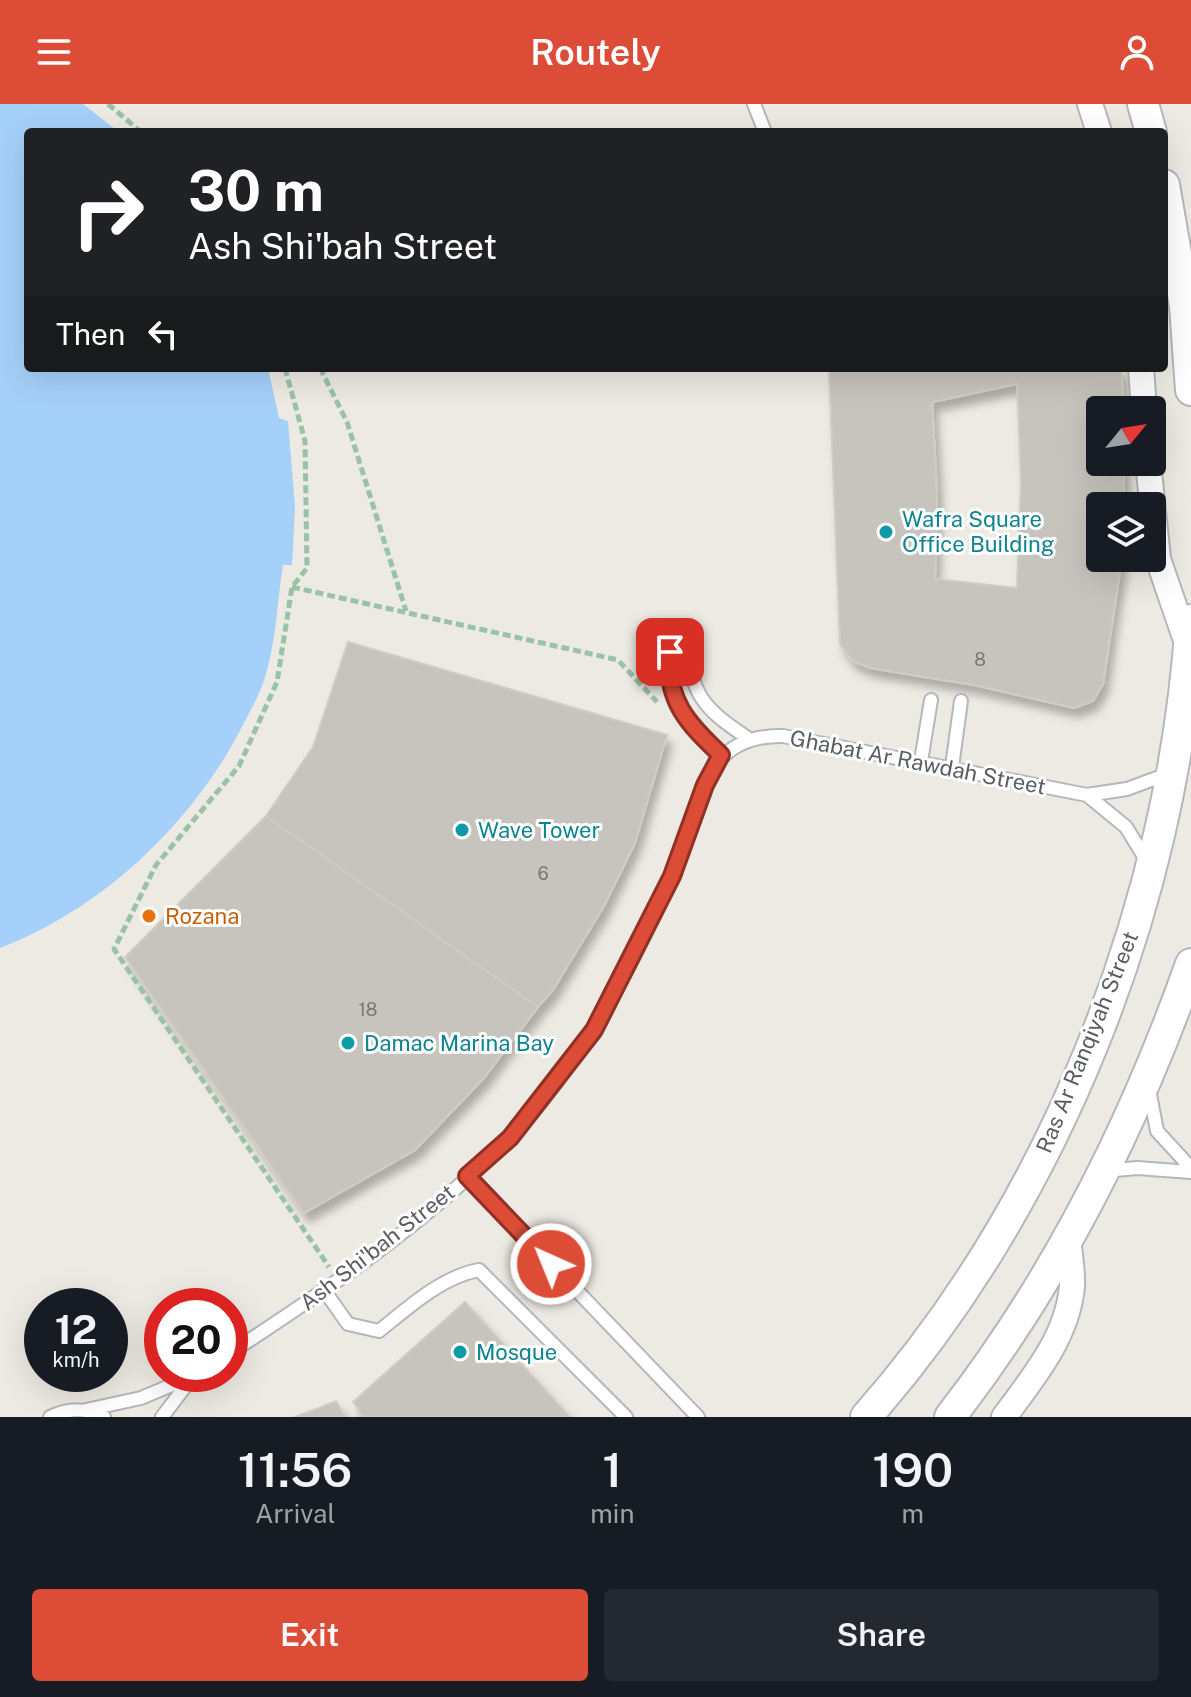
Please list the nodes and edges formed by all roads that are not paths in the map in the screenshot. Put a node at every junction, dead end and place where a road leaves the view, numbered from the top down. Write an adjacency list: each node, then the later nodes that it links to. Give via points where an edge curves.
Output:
1 (754, 104): 4 (lane)
2 (1090, 104): 5 (street)
3 (1143, 104): 6 (street)
4 (763, 128)
5 (1098, 128)
6 (1150, 128)
7 (1168, 208): 9 (street, via 1185,306)
8 (1141, 372): 10 (street)
9 (1191, 390)
10 (1143, 396)
11 (1149, 476): 12 (street, via 1158,559)
12 (1190, 634): 21 (street, Ras Ar Ranqiyah Street)
13 (670, 652): 18 (lane, via 674,701 693,729)
14 (690, 655): 17 (lane, via 690,674 706,708)
15 (931, 700): 19 (lane)
16 (961, 701): 20 (lane)
17 (749, 739): 18 (lane, Ghabat Ar Rawdah Street); 19 (lane, Ghabat Ar Rawdah Street, via 783,736)
18 (721, 755): 29 (lane, Ash Shi'bah Street, via 672,876 594,1030 510,1138)
19 (921, 761): 20 (lane, Ghabat Ar Rawdah Street)
20 (952, 767): 22 (lane, Ghabat Ar Rawdah Street)
21 (1170, 773): 22 (lane, Ghabat Ar Rawdah Street, via 1127,789); 23 (street, Ras Ar Ranqiyah Street)
22 (1087, 795): 23 (lane, Ghabat Ar Rawdah Street, via 1126,827)
23 (1151, 868): 41 (street, Ras Ar Ranqiyah Street, via 1127,954 1031,1176 961,1297)
24 (1191, 964): 25 (street)
25 (1186, 990): 26 (street)
26 (1147, 1077): 27 (lane, via 1157,1131); 28 (street)
27 (1191, 1170): 28 (lane)
28 (1101, 1172): 30 (street)
29 (467, 1176): 31 (lane, Ash Shi'bah Street, via 418,1221); 40 (lane)
30 (1068, 1236): 42 (street, via 1001,1351); 43 (street, via 1073,1283 1068,1317)
31 (324, 1290): 32 (lane, Ash Shi'bah Street); 39 (lane, via 348,1324 379,1331 464,1272 479,1270)
32 (248, 1341)
33 (156, 1392): 35 (lane)
34 (183, 1392): 38 (lane)
35 (86, 1410): 36 (lane); 37 (lane)
36 (50, 1417)
37 (104, 1417)
38 (162, 1417)
39 (626, 1417)
40 (698, 1417)
41 (866, 1417)
42 (950, 1417)
43 (1004, 1417)

